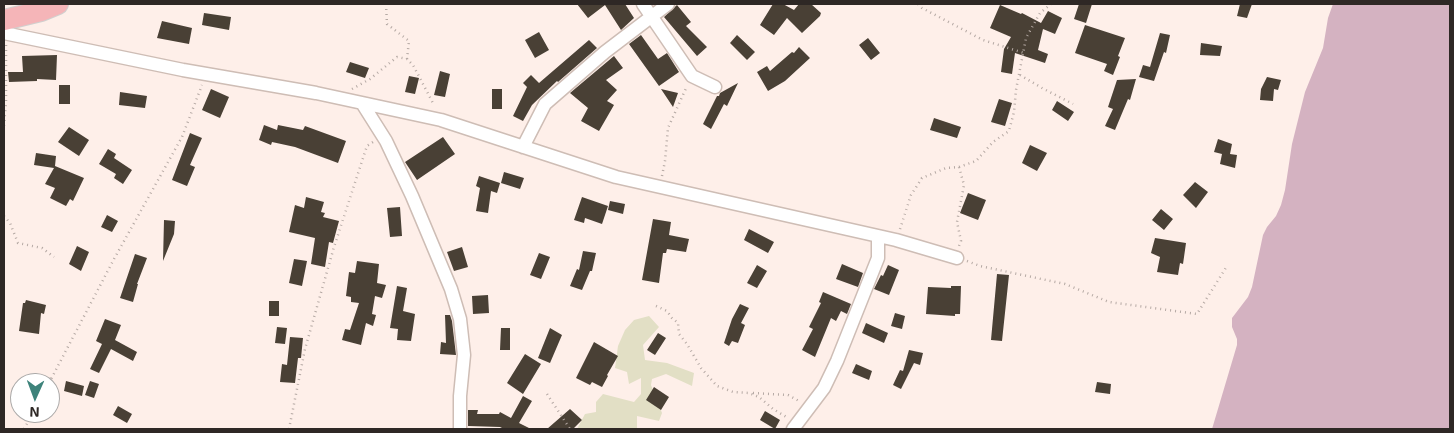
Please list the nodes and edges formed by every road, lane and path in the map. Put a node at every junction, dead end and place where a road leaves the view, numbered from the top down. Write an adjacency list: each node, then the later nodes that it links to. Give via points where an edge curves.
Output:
1 (58, 4): 8 (main road)
2 (386, 4): 10 (path, via 387,24 408,41)
3 (643, 4): 7 (street)
4 (668, 4): 7 (street)
5 (918, 4): 9 (path, via 983,40)
6 (1051, 4): 9 (path, via 1040,13 1026,38)
7 (653, 16): 13 (street); 21 (street, via 545,104)
8 (4, 29): 11 (street); 19 (path)
9 (1024, 53): 12 (path)
10 (407, 59): 15 (path, via 397,57 370,79); 18 (path)
11 (206, 74): 15 (street); 31 (path, via 182,137)
12 (1020, 75): 17 (path); 22 (path, via 1009,131 992,142 976,161)
13 (692, 76): 14 (street); 23 (path, via 668,128)
14 (715, 87)
15 (338, 98): 16 (street)
16 (362, 103): 18 (street); 20 (street)
17 (1073, 104)
18 (441, 120): 21 (street)
19 (4, 126)
20 (383, 135): 36 (path, via 367,146 334,246); 37 (street, via 432,241 460,319 464,355)
21 (523, 147): 23 (street, via 601,173)
22 (959, 167): 26 (path, via 946,168 922,178 911,195); 28 (path, via 964,185 957,222 960,241)
23 (659, 187): 25 (street)
24 (4, 216): 27 (path, via 18,243 42,248)
25 (878, 236): 26 (street); 34 (street, via 879,253 872,277 837,361)
26 (896, 240): 28 (street)
27 (54, 256)
28 (957, 258): 29 (path, via 1065,284 1109,302 1197,314)
29 (1226, 266)
30 (656, 306): 32 (path, via 667,311 678,323 679,334 716,386)
31 (54, 373)
32 (749, 393): 34 (path, via 788,395); 35 (path, via 759,397)
33 (547, 394): 38 (path)
34 (811, 407): 35 (street)
35 (796, 427)
36 (289, 429)
37 (460, 429)
38 (570, 429)

